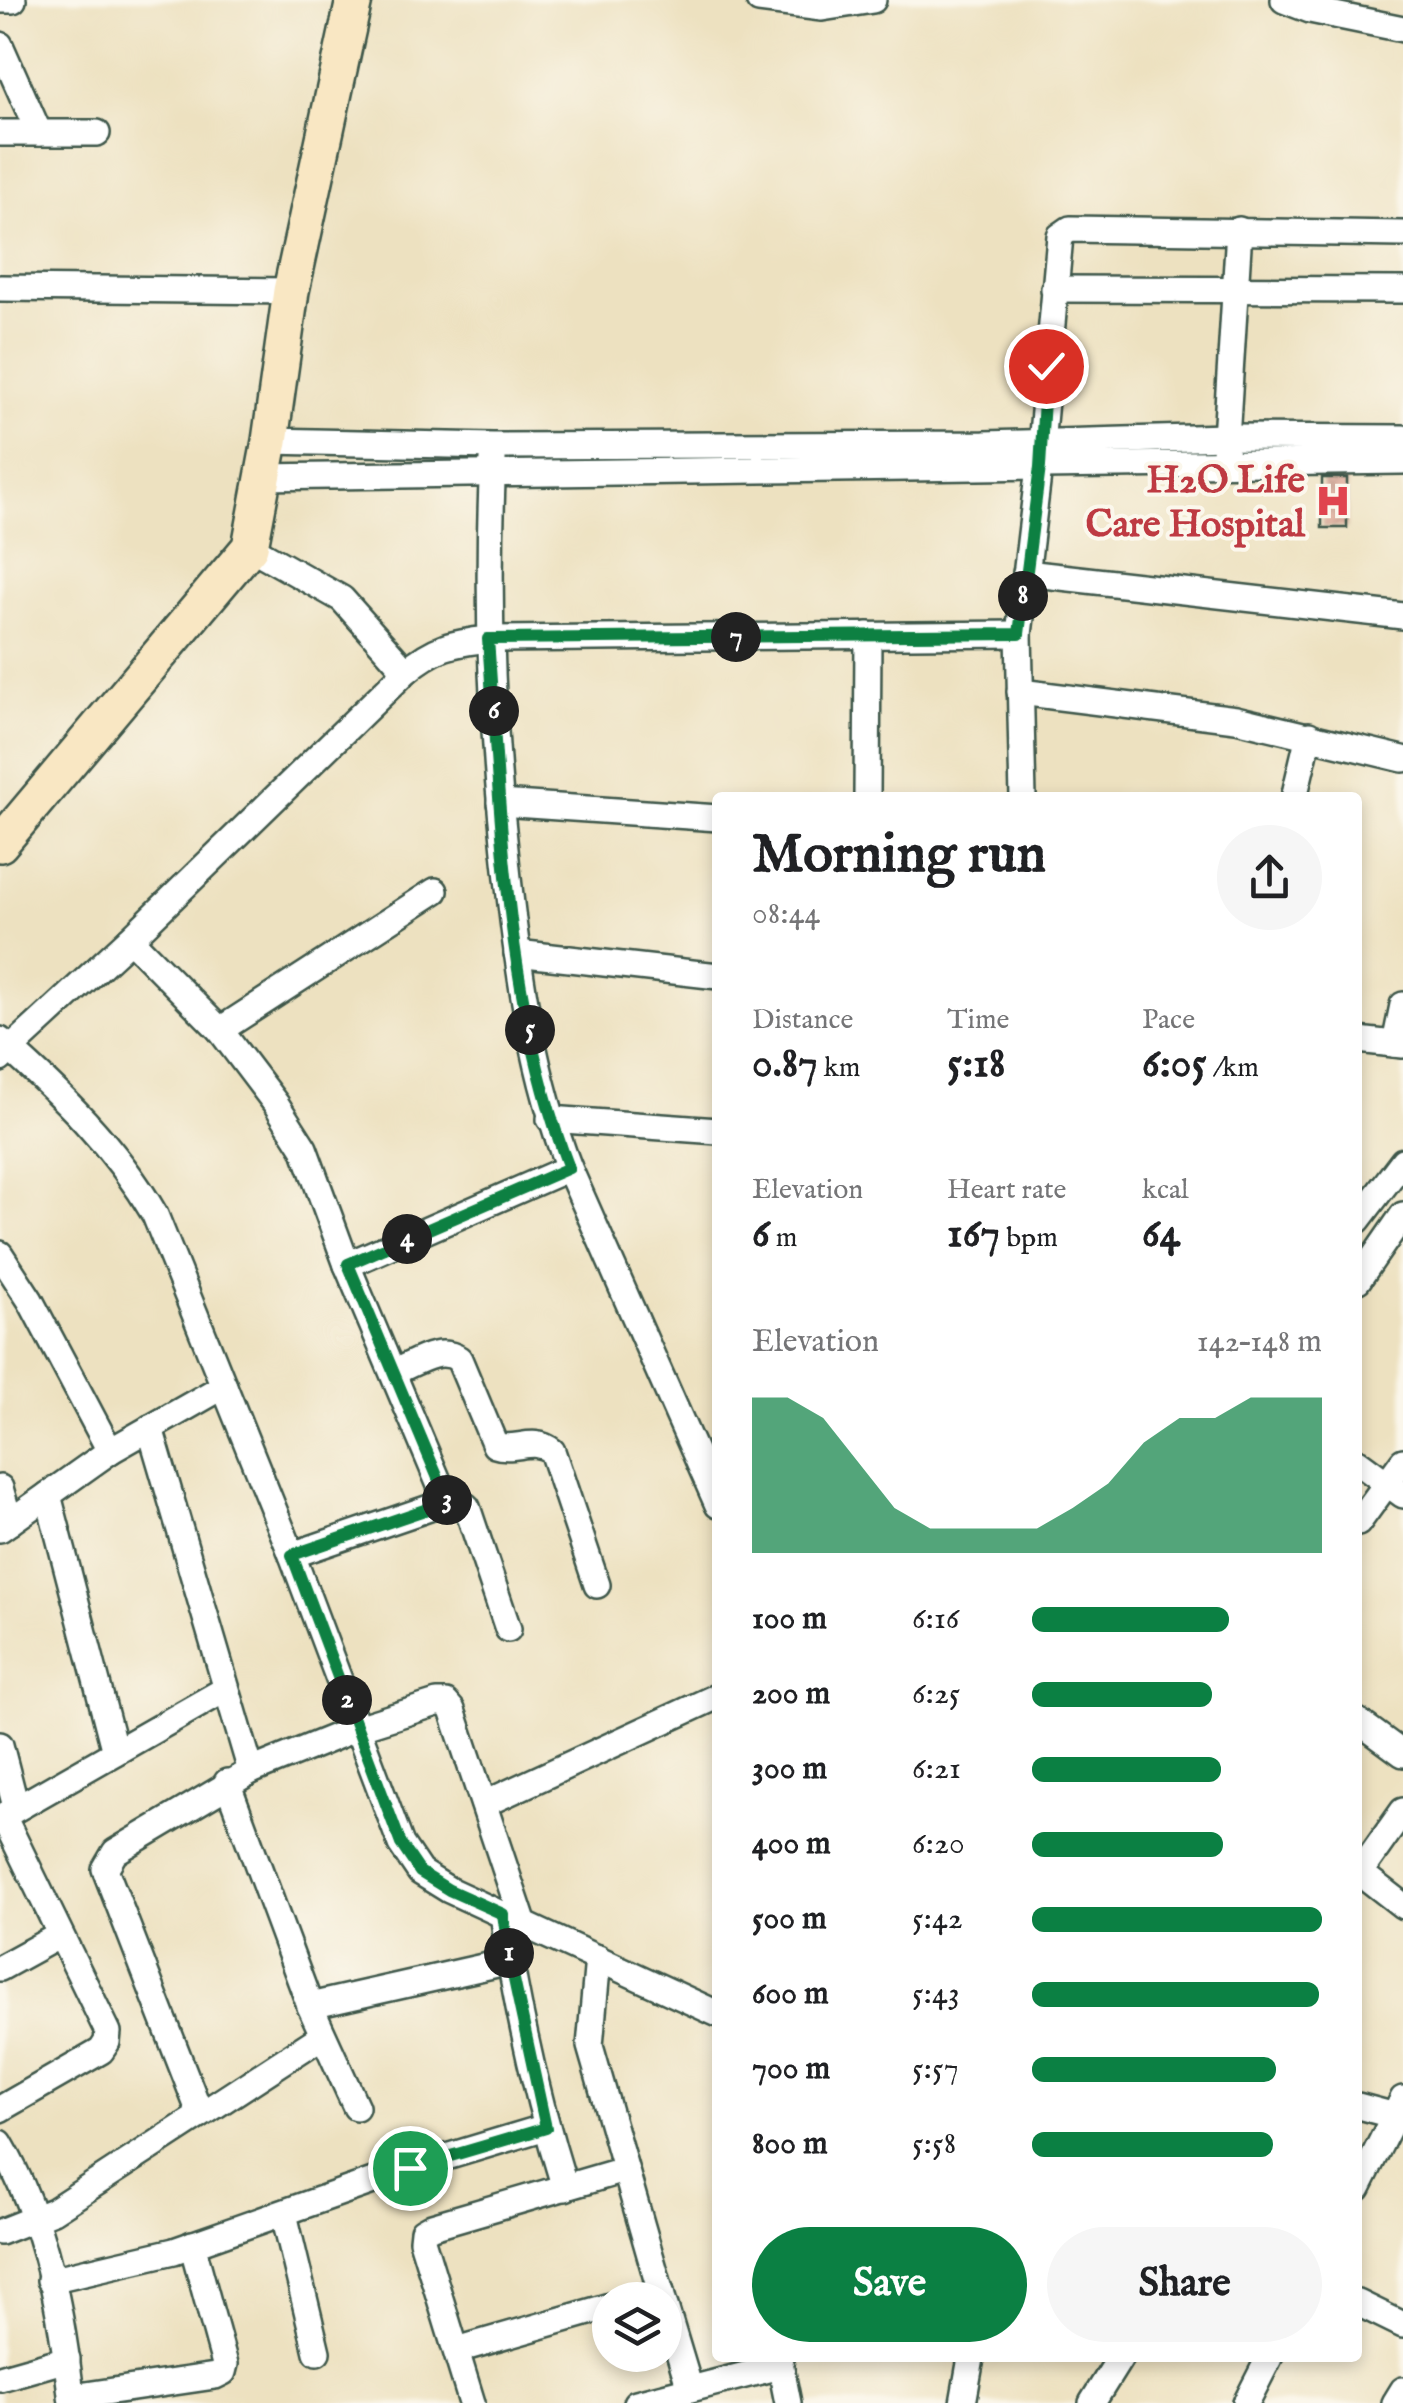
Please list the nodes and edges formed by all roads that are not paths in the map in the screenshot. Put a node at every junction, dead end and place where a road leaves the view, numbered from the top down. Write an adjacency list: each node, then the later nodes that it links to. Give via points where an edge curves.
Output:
1 (0, 0): 2 (street)
2 (13, 0)
3 (354, 0): 16 (street)
4 (759, 0): 5 (street, via 822,8)
5 (873, 0)
6 (1286, 0): 7 (street)
7 (1403, 29)
8 (0, 45): 10 (street)
9 (0, 133): 10 (street)
10 (39, 133): 11 (street)
11 (97, 133)
12 (1239, 230): 13 (street); 15 (street, via 1070,229 1060,236); 18 (street)
13 (1403, 234)
14 (0, 288): 16 (street)
15 (1054, 289): 18 (street); 23 (street)
16 (291, 290): 21 (street)
17 (1403, 290): 18 (street)
18 (1235, 292): 19 (street)
19 (1225, 437): 20 (street); 23 (street); 25 (street)
20 (1403, 438)
21 (270, 441): 22 (street); 27 (street)
22 (493, 446): 23 (street); 26 (street)
23 (1039, 455): 25 (street); 26 (street); 29 (street)
24 (1403, 460): 25 (street)
25 (1225, 464)
26 (492, 474): 27 (street); 33 (street)
27 (262, 477): 28 (street)
28 (250, 547): 34 (street, via 342,600); 43 (street)
29 (1026, 573): 30 (street); 31 (street)
30 (1403, 616)
31 (1019, 634): 32 (street); 35 (street)
32 (868, 636): 33 (street); 38 (street)
33 (488, 639): 34 (street, via 448,644); 41 (street)
34 (406, 671): 45 (street)
35 (1020, 692): 36 (street); 39 (street)
36 (1309, 735): 37 (street); 40 (street)
37 (1403, 759)
38 (867, 792)
39 (1023, 792)
40 (1295, 792)
41 (500, 802): 42 (street); 46 (street)
42 (712, 818)
43 (0, 844)
44 (435, 891): 49 (street)
45 (130, 939): 49 (street); 52 (street)
46 (517, 954): 47 (street); 53 (street)
47 (712, 975)
48 (1403, 1005): 51 (street)
49 (220, 1030): 59 (street, via 304,1148)
50 (1362, 1040): 51 (street)
51 (1399, 1044)
52 (3, 1049): 63 (street, via 129,1171 155,1215)
53 (550, 1118): 54 (street); 56 (street)
54 (712, 1132)
55 (1403, 1162): 57 (street)
56 (569, 1168): 59 (street); 70 (street)
57 (1366, 1194)
58 (1403, 1216): 61 (street)
59 (348, 1264): 62 (street)
60 (4, 1265): 65 (street)
61 (1362, 1274)
62 (394, 1372): 72 (street); 76 (street, via 450,1352 459,1359 495,1445 534,1442 552,1451)
63 (224, 1386): 64 (street); 75 (street)
64 (150, 1428): 65 (street); 78 (street)
65 (110, 1451): 71 (street)
66 (1403, 1461): 69 (street)
67 (1362, 1465): 69 (street)
68 (0, 1488): 74 (street)
69 (1395, 1489): 73 (street)
70 (712, 1491)
71 (48, 1495): 74 (street); 83 (street)
72 (448, 1502): 75 (street); 77 (street, via 466,1507)
73 (1362, 1519)
74 (5, 1525)
75 (292, 1555): 81 (street)
76 (597, 1585)
77 (508, 1629)
78 (226, 1688): 83 (street); 85 (street)
79 (712, 1699): 87 (street)
80 (1362, 1724): 84 (street)
81 (358, 1728): 85 (street); 87 (street, via 446,1704); 93 (street, via 401,1844 420,1872)
82 (0, 1745): 89 (street)
83 (115, 1752): 89 (street)
84 (1403, 1754)
85 (250, 1771): 86 (street)
86 (227, 1782): 98 (street); 105 (street, via 115,1852 106,1869)
87 (484, 1804): 93 (street)
88 (1403, 1811): 90 (street)
89 (7, 1814): 94 (street)
90 (1362, 1867)
91 (1362, 1873): 92 (street)
92 (1403, 1906)
93 (513, 1918): 95 (street); 96 (street)
94 (60, 1935): 97 (street); 103 (street, via 107,2042)
95 (598, 1958): 99 (street); 108 (street, via 590,2046)
96 (510, 1961): 98 (street); 106 (street)
97 (0, 1968)
98 (310, 2006): 100 (street)
99 (712, 2011)
100 (322, 2036): 102 (street); 105 (street)
101 (1362, 2107): 104 (street)
102 (356, 2108)
103 (0, 2109)
104 (1400, 2112): 109 (street)
105 (200, 2114): 112 (street)
106 (546, 2128): 110 (street); 111 (street)
107 (0, 2144): 112 (street)
108 (624, 2170): 110 (street); 116 (street)
109 (1362, 2181)
110 (564, 2188): 120 (street, via 423,2231)
111 (284, 2214): 114 (street); 121 (street)
112 (35, 2220): 113 (street); 115 (street)
113 (0, 2232)
114 (192, 2244): 115 (street); 131 (street, via 222,2372)
115 (50, 2280): 122 (street)
116 (658, 2282)
117 (1362, 2305): 119 (street)
118 (592, 2311): 120 (street)
119 (1403, 2326)
120 (457, 2350): 132 (street)
121 (317, 2352)
122 (67, 2359): 128 (street); 131 (street)
123 (682, 2362): 129 (street)
124 (780, 2362): 129 (street); 134 (street)
125 (970, 2362): 135 (street)
126 (1118, 2362): 136 (street)
127 (1267, 2362): 137 (street)
128 (0, 2378)
129 (690, 2389): 133 (street)
130 (1403, 2390): 138 (street)
131 (72, 2400)
132 (469, 2402)
133 (636, 2403)
134 (788, 2403)
135 (963, 2403)
136 (1092, 2403)
137 (1246, 2403)
138 (1396, 2403)

